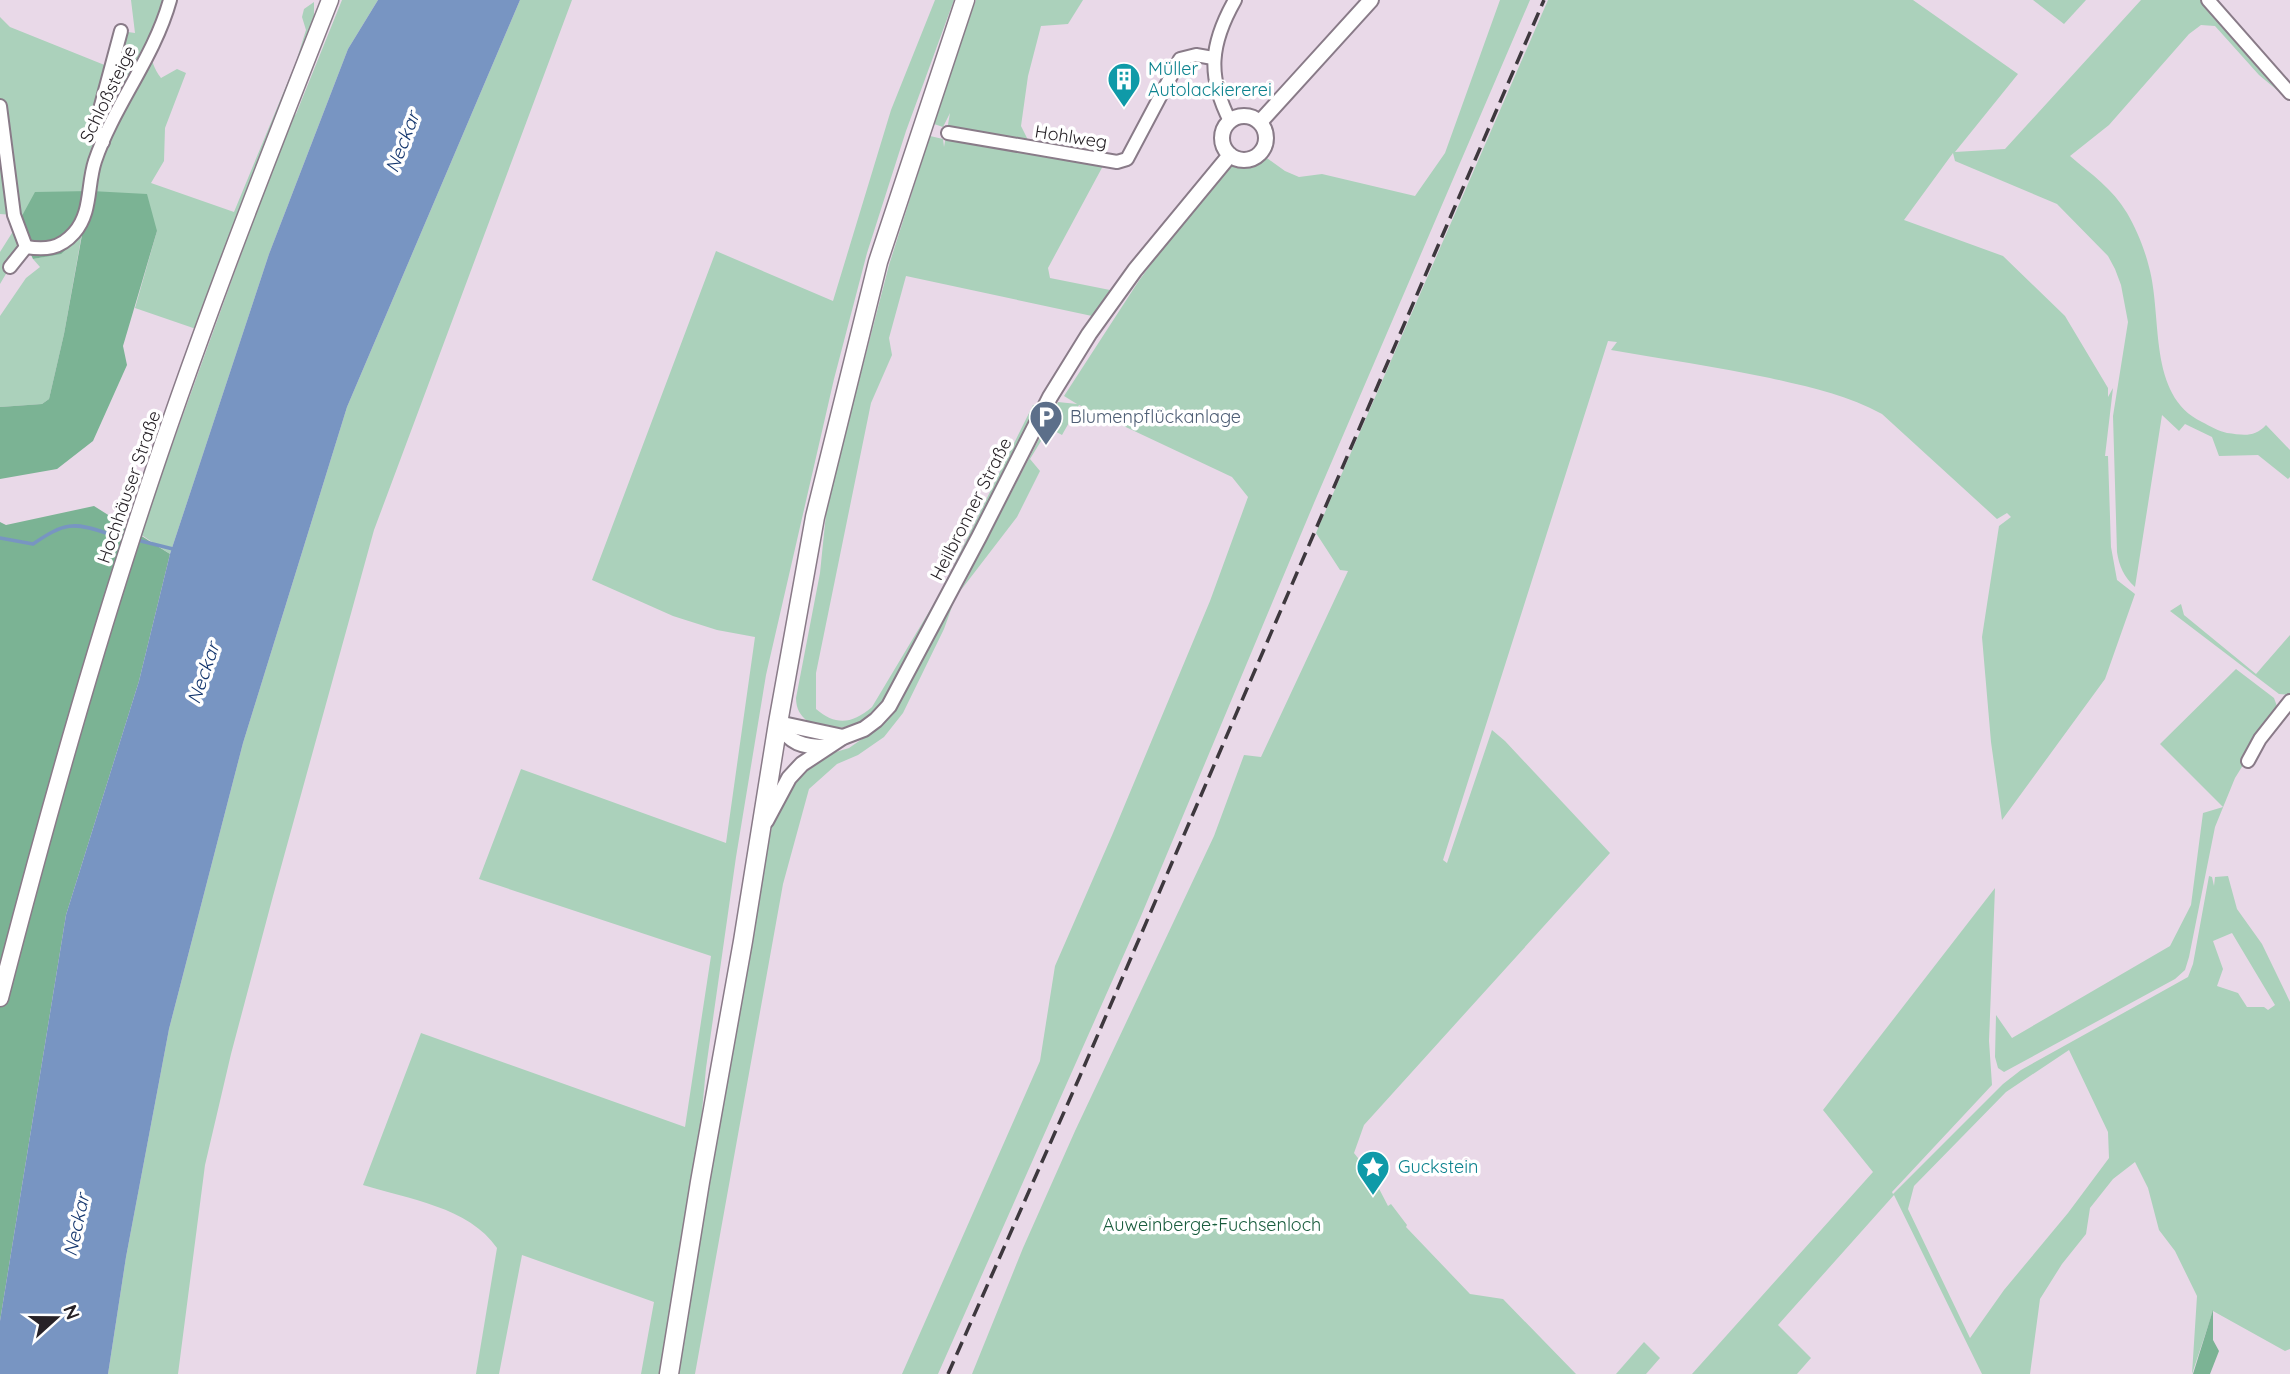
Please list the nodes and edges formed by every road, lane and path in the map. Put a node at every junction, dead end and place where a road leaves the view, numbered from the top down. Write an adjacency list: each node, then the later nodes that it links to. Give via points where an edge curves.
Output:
1 (170, 0): 14 (street, Schloßsteige, via 158,34)
2 (330, 0): 24 (main road, Hochhäuser Straße, via 235,243 129,545)
3 (965, 0): 19 (main road, via 877,262 815,517)
4 (1235, 0): 8 (street)
5 (1371, 0): 12 (street)
6 (2208, 0): 9 (street)
7 (121, 31): 14 (street, via 95,128)
8 (1213, 58): 11 (street, via 1220,103); 13 (street, Hohlweg, via 1196,55 1180,59 1136,146 1118,162)
9 (2290, 93)
10 (0, 106): 16 (street, via 14,215)
11 (1230, 121): 12 (street, via 1248,116); 15 (street, via 1222,134)
12 (1260, 122): 15 (street, via 1266,141 1260,153 1249,160)
13 (948, 133)
14 (103, 142): 16 (street, Schloßsteige, via 75,233 50,249)
15 (1230, 155): 20 (street, Heilbronner Straße, via 1135,270 1050,397 889,706 864,729)
16 (26, 247): 17 (street)
17 (10, 267)
18 (2290, 701): 22 (street)
19 (778, 723): 20 (street); 21 (street, via 795,743); 23 (main road)
20 (843, 737): 21 (street, Heilbronner Straße)
21 (826, 747): 23 (street, Heilbronner Straße, via 789,778)
22 (2248, 761)
23 (760, 832): 25 (main road)
24 (0, 998)
25 (669, 1374)

